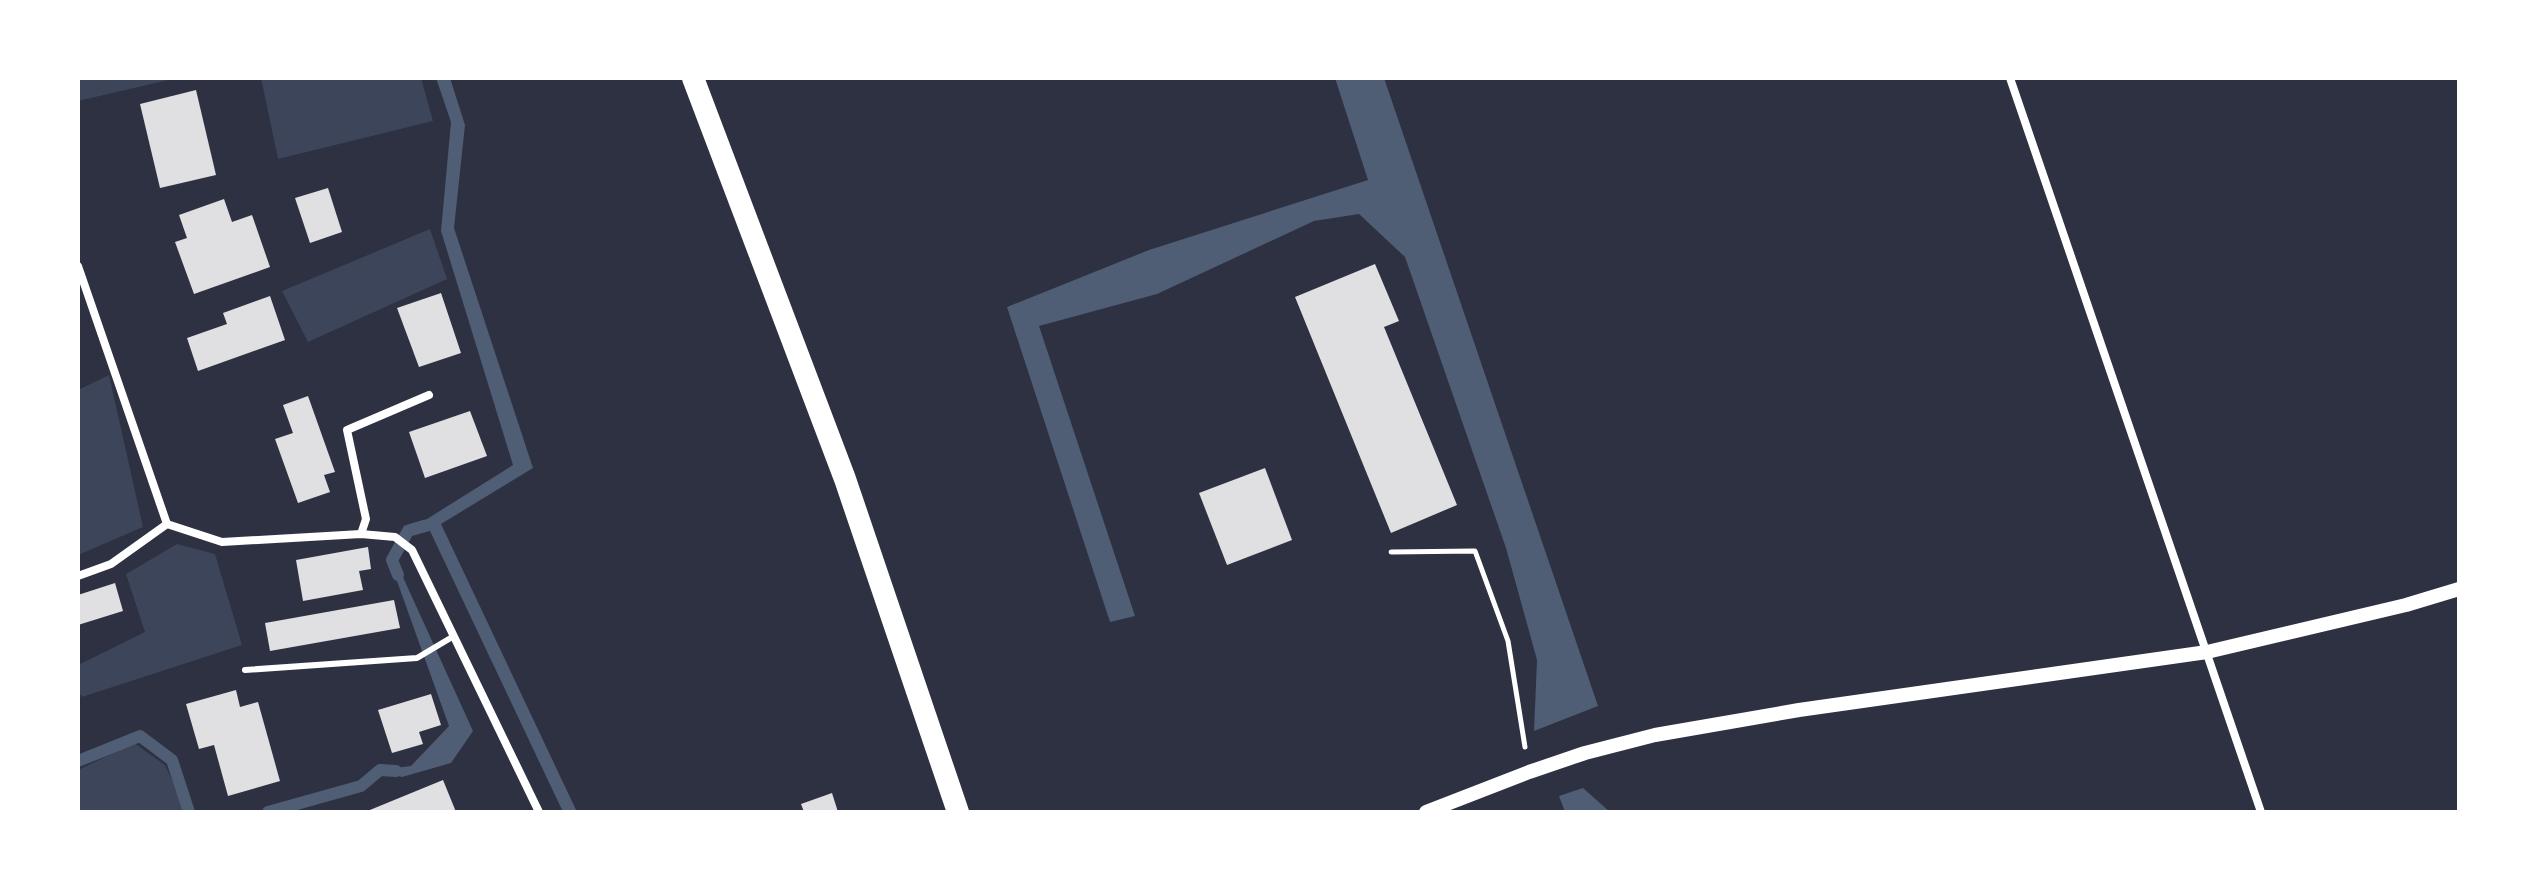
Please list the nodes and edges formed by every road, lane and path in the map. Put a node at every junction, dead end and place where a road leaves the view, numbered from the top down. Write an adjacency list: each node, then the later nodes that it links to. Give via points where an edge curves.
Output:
1 (693, 78): 15 (highway, via 845,479)
2 (2010, 78): 11 (street)
3 (78, 266): 5 (street)
4 (429, 395): 6 (street, via 347,430 366,519)
5 (167, 524): 6 (street, via 222,542); 8 (street, via 111,564)
6 (361, 534): 10 (street, via 395,537 412,550)
7 (1391, 552): 13 (path, via 1475,551 1508,641)
8 (78, 576)
9 (2459, 589): 11 (street)
10 (454, 636): 12 (lane, via 417,658); 14 (street)
11 (2207, 652): 13 (street, via 1655,735); 17 (street)
12 (245, 670)
13 (1529, 772): 16 (street)
14 (539, 812)
15 (958, 812)
16 (1426, 812)
17 (2261, 812)

